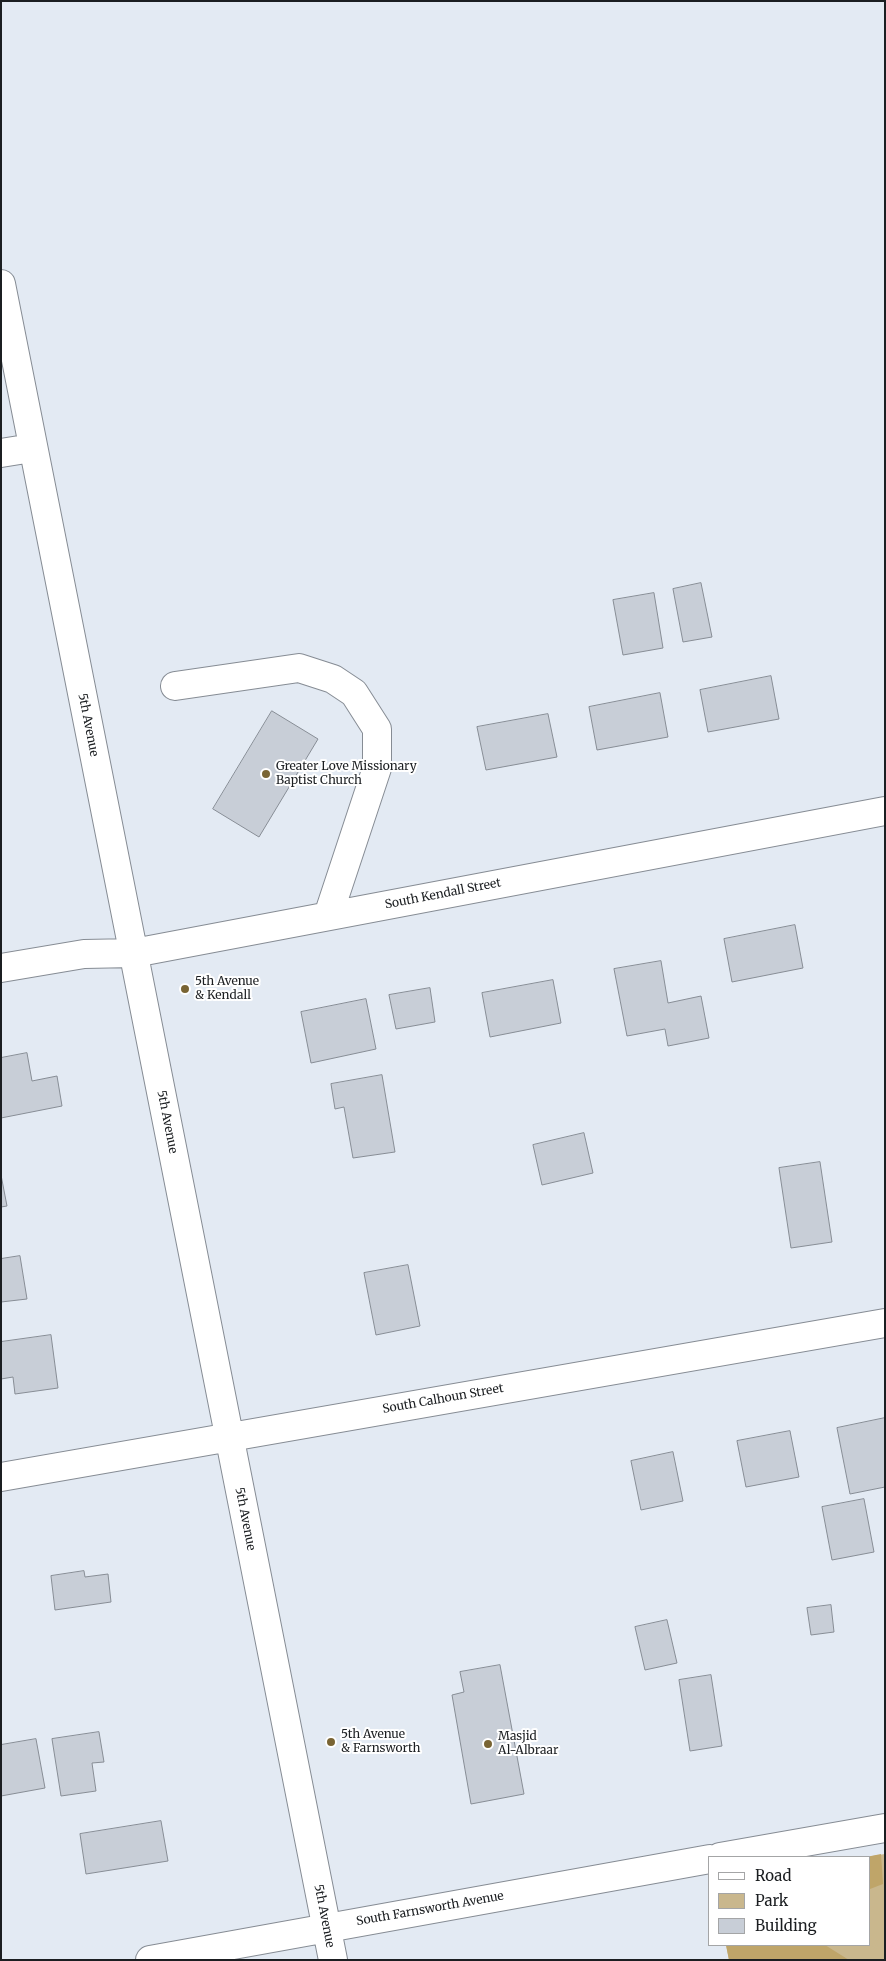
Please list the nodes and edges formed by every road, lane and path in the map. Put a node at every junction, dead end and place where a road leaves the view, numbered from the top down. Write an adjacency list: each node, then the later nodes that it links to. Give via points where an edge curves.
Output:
1 (1, 284): 2 (street, 5th Avenue)
2 (32, 448): 3 (street); 7 (street, 5th Avenue)
3 (1, 453)
4 (175, 686): 6 (street, via 298,668 333,679 354,693 376,728 377,768)
5 (885, 812): 6 (street, South Kendall Street)
6 (328, 916): 7 (street, South Kendall Street)
7 (134, 953): 8 (street, South Kendall Street, via 84,954); 10 (street, 5th Avenue)
8 (1, 968)
9 (885, 1323): 10 (street, South Calhoun Street)
10 (229, 1436): 11 (street, South Calhoun Street); 15 (street, 5th Avenue)
11 (1, 1478)
12 (885, 1828): 13 (street)
13 (726, 1856)
14 (708, 1859): 15 (street, South Farnsworth Avenue)
15 (327, 1928): 16 (street, South Farnsworth Avenue); 17 (street, 5th Avenue)
16 (150, 1960)
17 (333, 1960)

